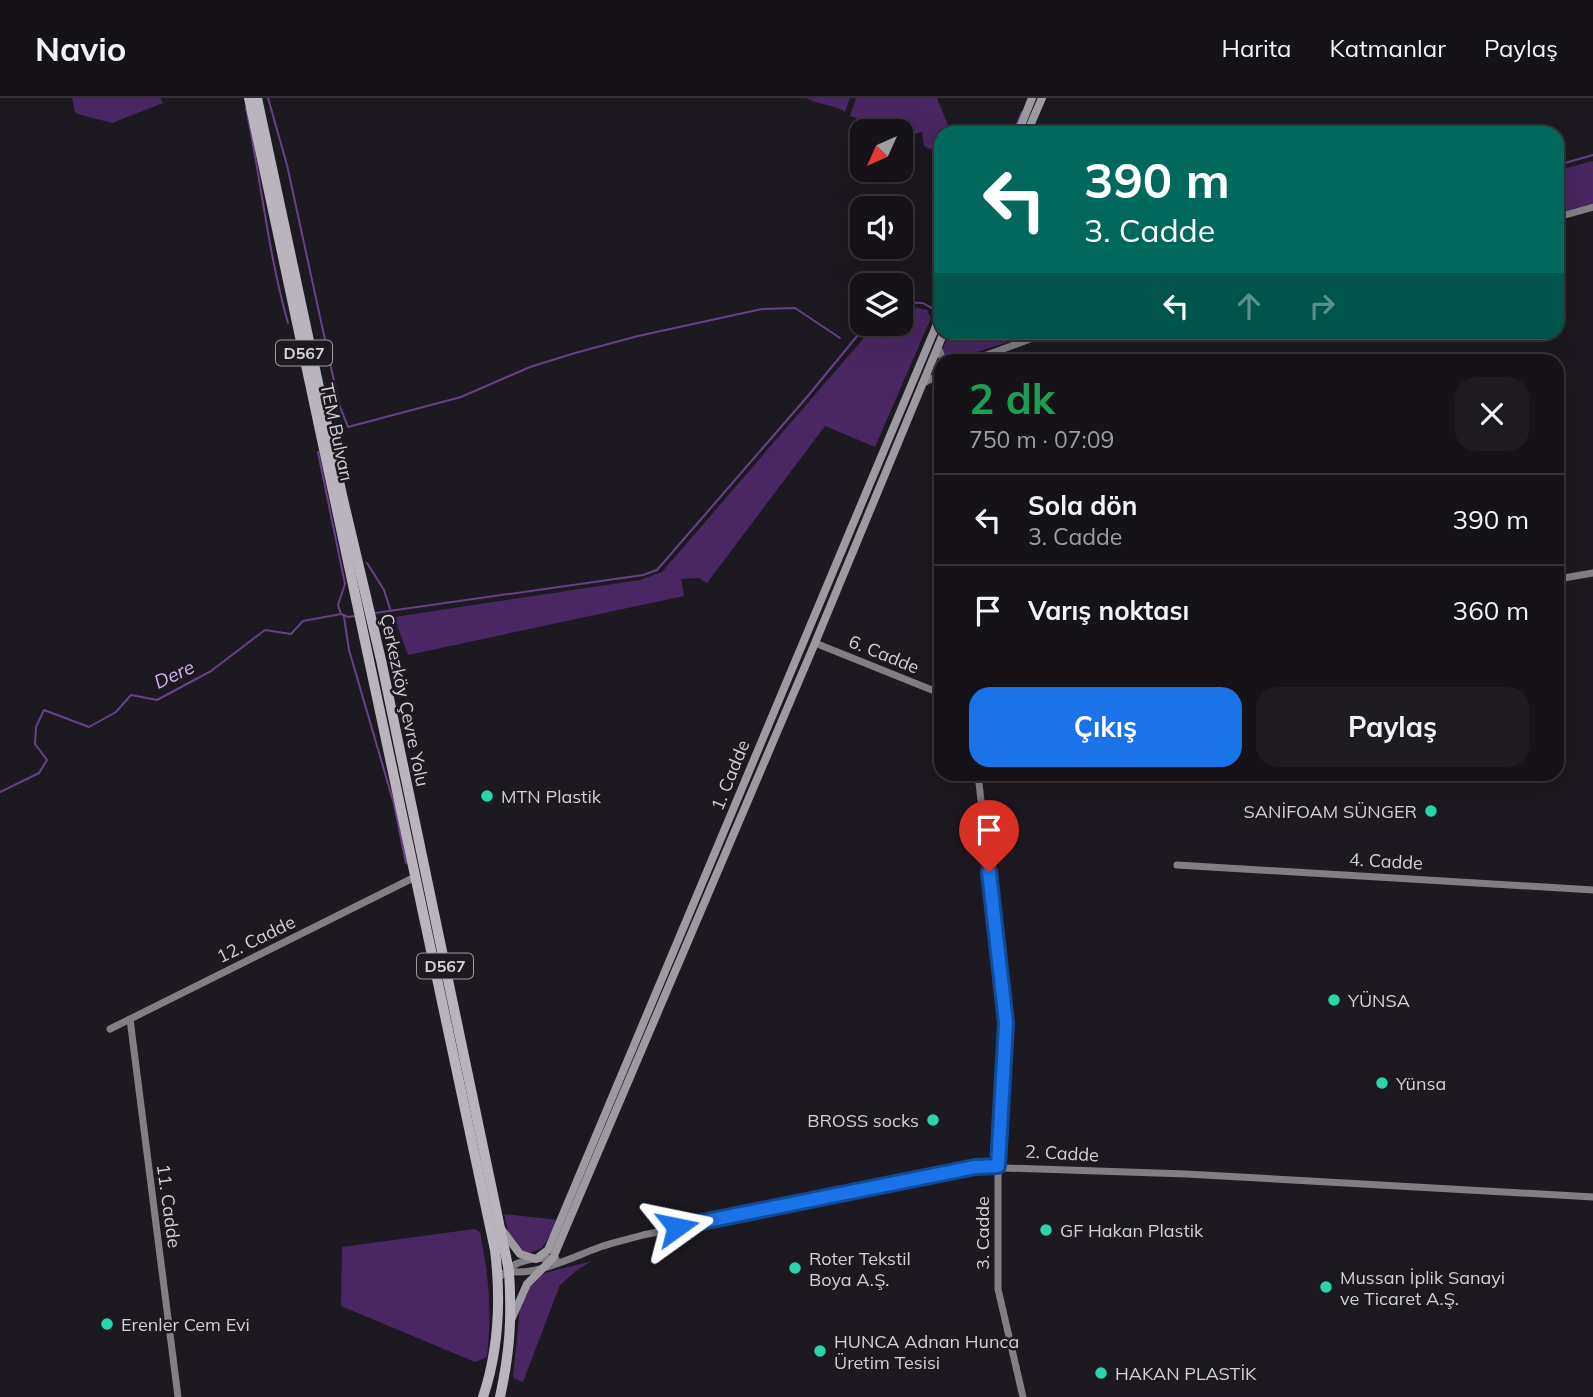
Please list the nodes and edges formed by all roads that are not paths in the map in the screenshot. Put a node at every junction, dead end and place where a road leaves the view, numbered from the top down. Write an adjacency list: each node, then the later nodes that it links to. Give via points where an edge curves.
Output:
1 (249, 98): 21 (highway, TEM Bulvarı / D567)
2 (257, 98): 21 (highway, Çerkezköy Çevre Yolu / D567)
3 (1032, 98): 5 (main road)
4 (1042, 98): 6 (main road)
5 (1020, 126)
6 (1030, 126)
7 (1593, 207): 8 (street)
8 (1564, 214)
9 (934, 328): 35 (main road, 1. Cadde)
10 (940, 340): 12 (main road, 1. Cadde)
11 (1027, 340): 15 (street)
12 (938, 347): 13 (main road, 1. Cadde); 14 (street)
13 (935, 354)
14 (941, 354)
15 (989, 354)
16 (934, 356): 18 (main road, 1. Cadde)
17 (934, 378): 18 (street)
18 (922, 385): 22 (main road, 1. Cadde)
19 (1593, 573): 20 (street)
20 (1564, 578)
21 (363, 606): 23 (highway, Çerkezköy Çevre Yolu / D567)
22 (815, 643): 24 (street, 6. Cadde); 35 (main road, 1. Cadde)
23 (376, 661): 27 (highway, Çerkezköy Çevre Yolu / D567); 33 (highway, Çerkezköy Çevre Yolu / D567)
24 (934, 691)
25 (979, 781): 31 (street, 3. Cadde, via 1006,1023)
26 (1177, 865): 28 (street, 4. Cadde)
27 (415, 877): 29 (street, 12. Cadde); 34 (highway, D567)
28 (1593, 890)
29 (130, 1019): 30 (street, 12. Cadde); 42 (street, 11. Cadde)
30 (110, 1029)
31 (998, 1166): 32 (street, 2. Cadde); 37 (street, 2. Cadde, via 695,1223); 45 (street, 3. Cadde, via 998,1289)
32 (1593, 1197)
33 (500, 1227): 36 (main road, via 520,1254); 39 (highway, Çerkezköy Çevre Yolu / D567)
34 (495, 1250): 39 (street); 40 (highway, D567)
35 (550, 1254): 36 (main road); 37 (street); 38 (main road)
36 (536, 1259): 39 (street, via 514,1264)
37 (563, 1261): 38 (street, 2. Cadde)
38 (542, 1268): 39 (street, 2. Cadde); 41 (main road, via 527,1284)
39 (509, 1271): 40 (street); 41 (highway, D567)
40 (498, 1278): 43 (highway, D567, via 495,1359)
41 (512, 1320): 44 (highway, D567)
42 (178, 1397)
43 (483, 1397)
44 (500, 1397)
45 (1023, 1397)

